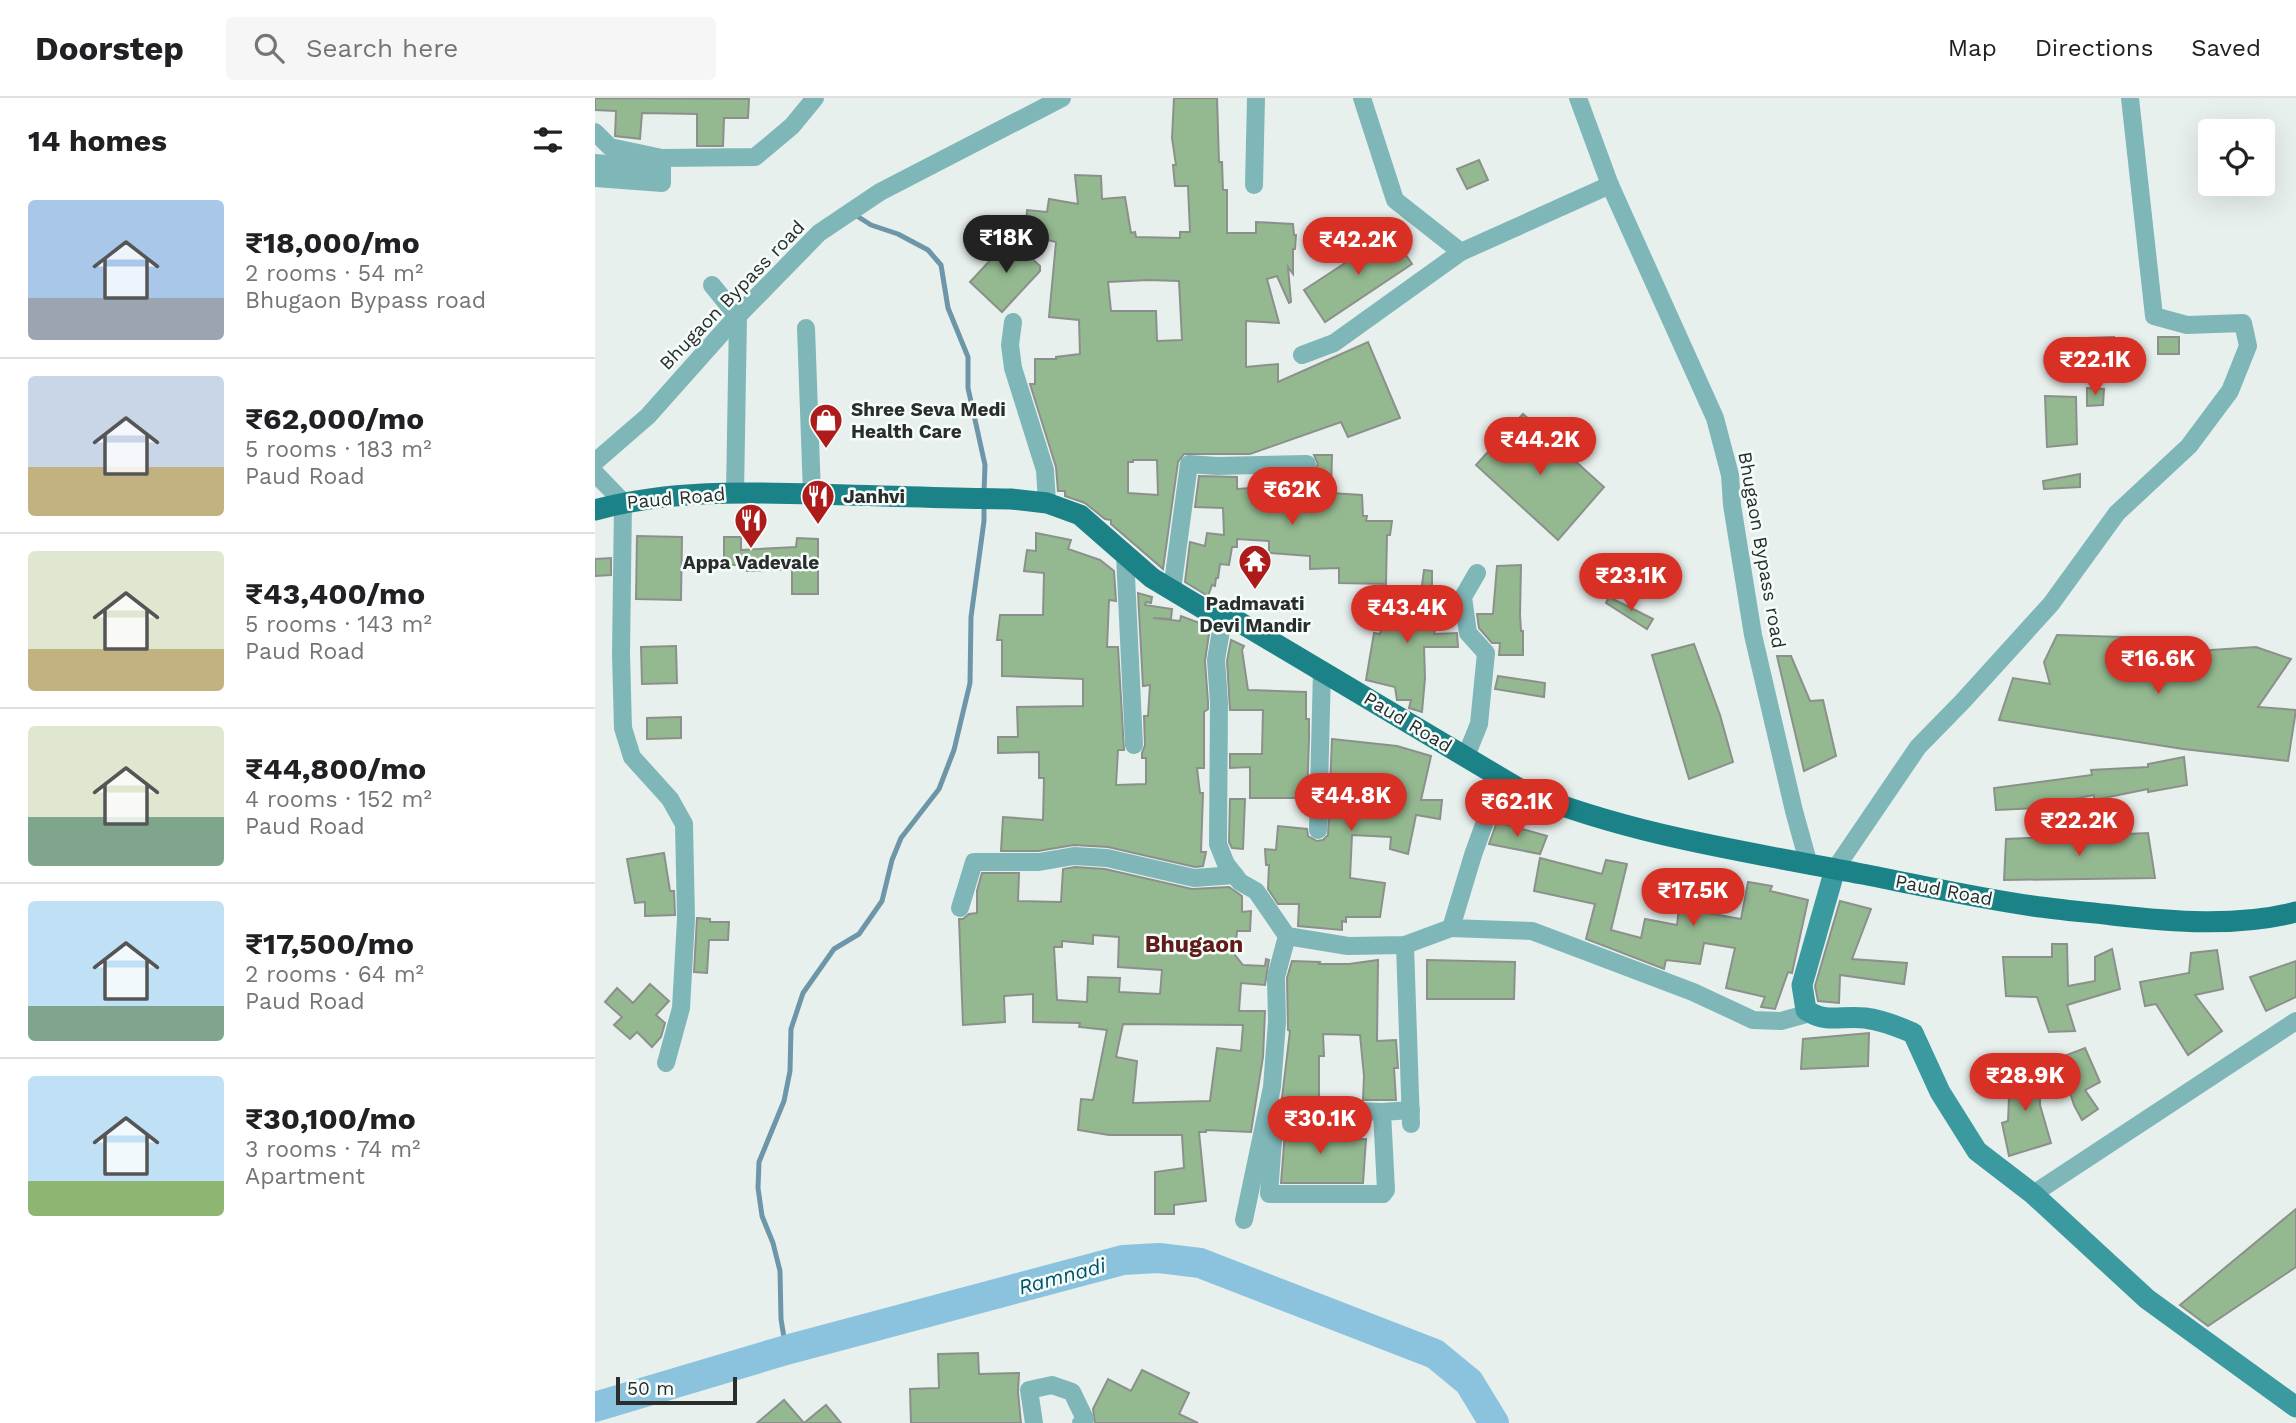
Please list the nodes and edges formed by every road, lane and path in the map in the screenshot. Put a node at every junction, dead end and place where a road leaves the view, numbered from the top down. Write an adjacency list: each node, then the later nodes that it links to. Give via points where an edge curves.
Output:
1 (815, 98): 9 (street, via 792,127 755,157)
2 (1062, 98): 15 (street, Bhugaon Bypass road, via 866,201 819,233)
3 (1256, 98): 11 (street)
4 (1362, 98): 13 (street, via 1395,200)
5 (1578, 98): 12 (street, Bhugaon Bypass road)
6 (2130, 98): 37 (street, via 2154,316 2187,325 2243,323 2248,346 2230,391 2189,446 2117,513 2051,604 1918,747)
7 (595, 132): 9 (street, via 610,147)
8 (595, 163): 9 (street)
9 (662, 170): 10 (street)
10 (595, 177)
11 (1254, 185)
12 (1611, 185): 13 (street); 36 (street, Bhugaon Bypass road, via 1715,418 1730,475 1753,635)
13 (1461, 252): 18 (street, via 1334,343)
14 (712, 285): 15 (street)
15 (738, 317): 19 (street, Bhugaon Bypass road, via 648,416); 22 (street)
16 (1013, 322): 25 (street, via 1013,368 1045,470)
17 (806, 327): 23 (street)
18 (1302, 355)
19 (595, 462)
20 (1307, 464): 29 (street, via 1189,464)
21 (595, 473): 24 (street)
22 (735, 493): 23 (main road, Paud Road); 24 (main road, Paud Road)
23 (812, 494): 25 (main road, Paud Road)
24 (623, 502): 26 (main road, Paud Road); 46 (street, via 624,728 632,757 670,799 684,824 686,919 681,1008)
25 (1047, 503): 27 (main road, Paud Road, via 1080,515)
26 (595, 510)
27 (1125, 555): 29 (main road, Paud Road); 32 (street)
28 (1477, 573): 33 (street, via 1463,597 1468,633 1486,653 1479,724)
29 (1171, 590): 30 (main road, Paud Road, via 1207,611)
30 (1224, 613): 31 (main road, Paud Road); 38 (street, via 1216,660 1218,845)
31 (1322, 670): 33 (main road, Paud Road); 35 (street)
32 (1134, 745)
33 (1466, 756): 34 (main road, Paud Road)
34 (1501, 777): 36 (main road, Paud Road, via 1568,809); 41 (street)
35 (1318, 830)
36 (1809, 865): 37 (main road, Paud Road)
37 (1835, 869): 40 (main road, Paud Road, via 2033,906 2155,920 2220,921); 44 (street, via 1802,985)
38 (1234, 875): 39 (street, via 1194,877 1107,858 1074,856 1039,862 974,862); 42 (street, via 1256,891)
39 (960, 908)
40 (2296, 912)
41 (1451, 928): 43 (street); 44 (street, via 1532,931 1693,992 1753,1020 1781,1021)
42 (1287, 936): 43 (street, via 1348,946); 49 (street, via 1276,977 1272,1087)
43 (1405, 945): 47 (street, via 1411,1117)
44 (1810, 1013): 48 (street, via 1818,1018 1863,1017 1913,1033 1940,1092 1977,1151)
45 (2296, 1021): 48 (street)
46 (666, 1063)
47 (1382, 1112): 47 (street, via 1280,1110 1275,1114 1269,1194 1383,1194)
48 (2033, 1194): 50 (street, via 2147,1299)
49 (1244, 1220)
50 (2296, 1407)
51 (1034, 1423): 52 (street, via 1029,1390 1052,1385 1072,1392 1085,1419)
52 (1081, 1423)

